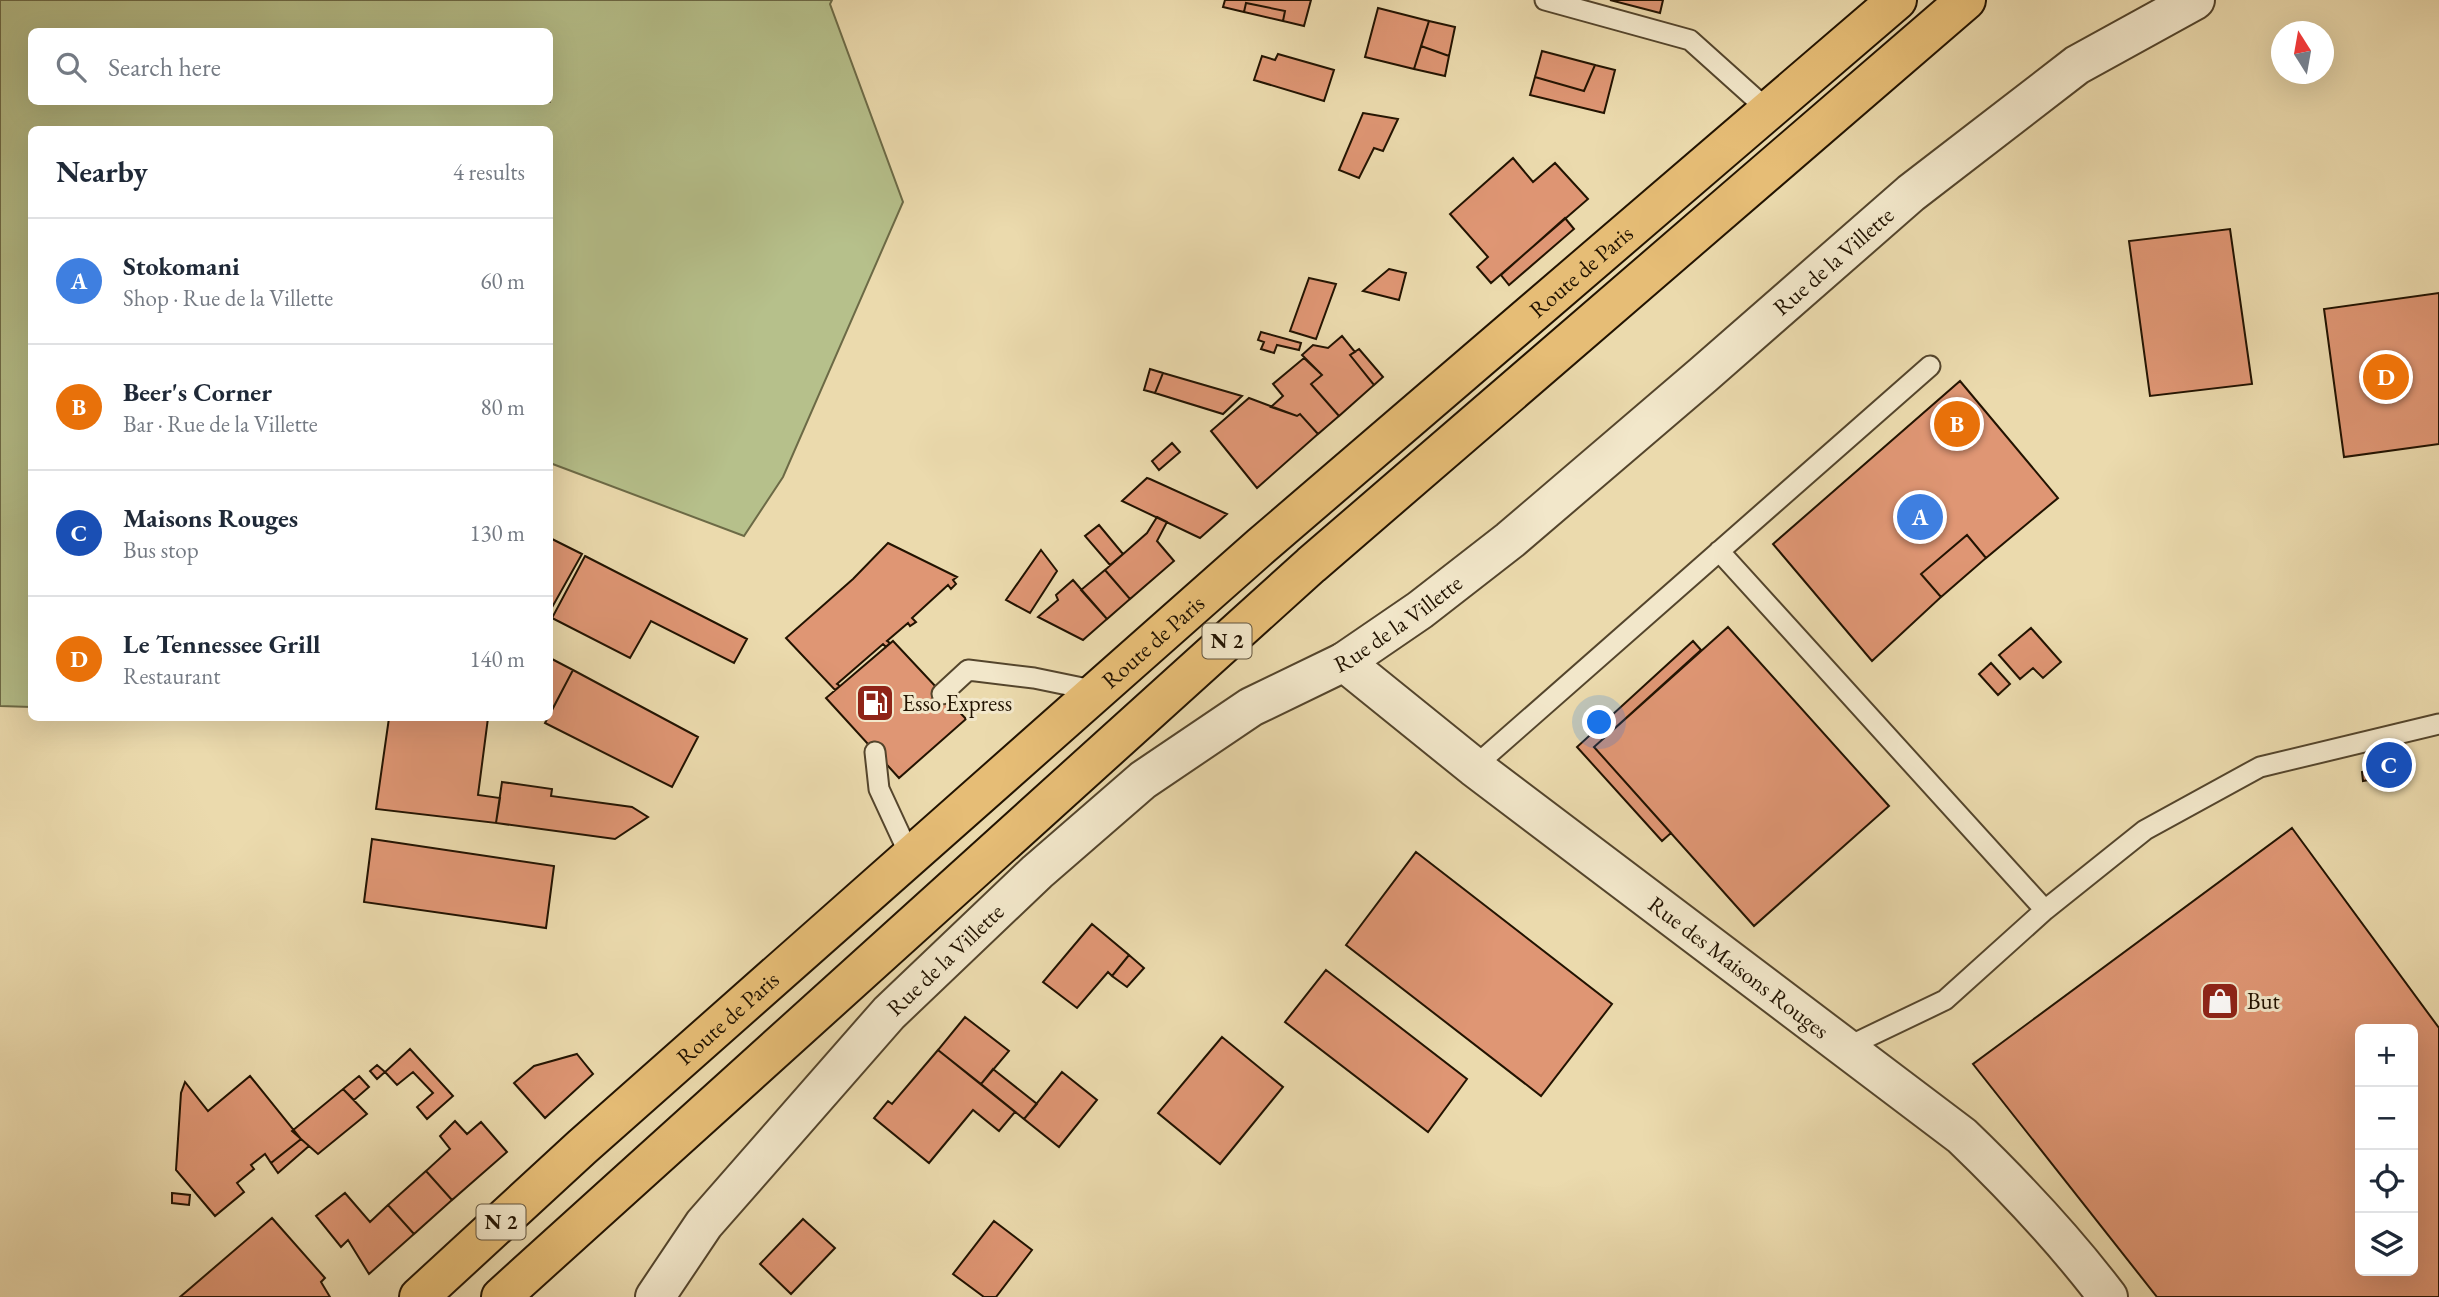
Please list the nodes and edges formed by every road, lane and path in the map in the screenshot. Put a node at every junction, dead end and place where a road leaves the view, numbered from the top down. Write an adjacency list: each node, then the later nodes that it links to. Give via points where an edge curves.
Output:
1 (1545, 0): 5 (lane, via 1690,40)
2 (1897, 0): 5 (main road, Route de Paris / N 2)
3 (1966, 0): 18 (main road, Route de Paris / N 2, via 1311,565)
4 (2194, 0): 8 (street, Rue de la Villette, via 2077,65 1911,192 1510,540)
5 (1768, 110): 9 (main road, Route de Paris / N 2)
6 (1930, 366): 7 (lane)
7 (1719, 551): 13 (lane); 15 (lane)
8 (1344, 662): 13 (street, Rue des Maisons Rouges); 19 (street, Rue de la Villette, via 1251,707 1154,773 1037,872 890,1013 704,1224)
9 (1097, 691): 10 (lane, via 968,670); 14 (main road, Route de Paris / N 2)
10 (942, 694)
11 (2439, 724): 15 (lane, via 2259,767 2145,830)
12 (875, 751): 14 (lane, via 879,789)
13 (1474, 767): 16 (street, Rue des Maisons Rouges)
14 (913, 855): 17 (main road, Route de Paris / N 2)
15 (2045, 910): 16 (lane, via 1945,1000)
16 (1847, 1047): 20 (street, Rue des Maisons Rouges, via 1962,1136 2012,1183)
17 (419, 1297)
18 (501, 1297)
19 (655, 1297)
20 (2108, 1297)

